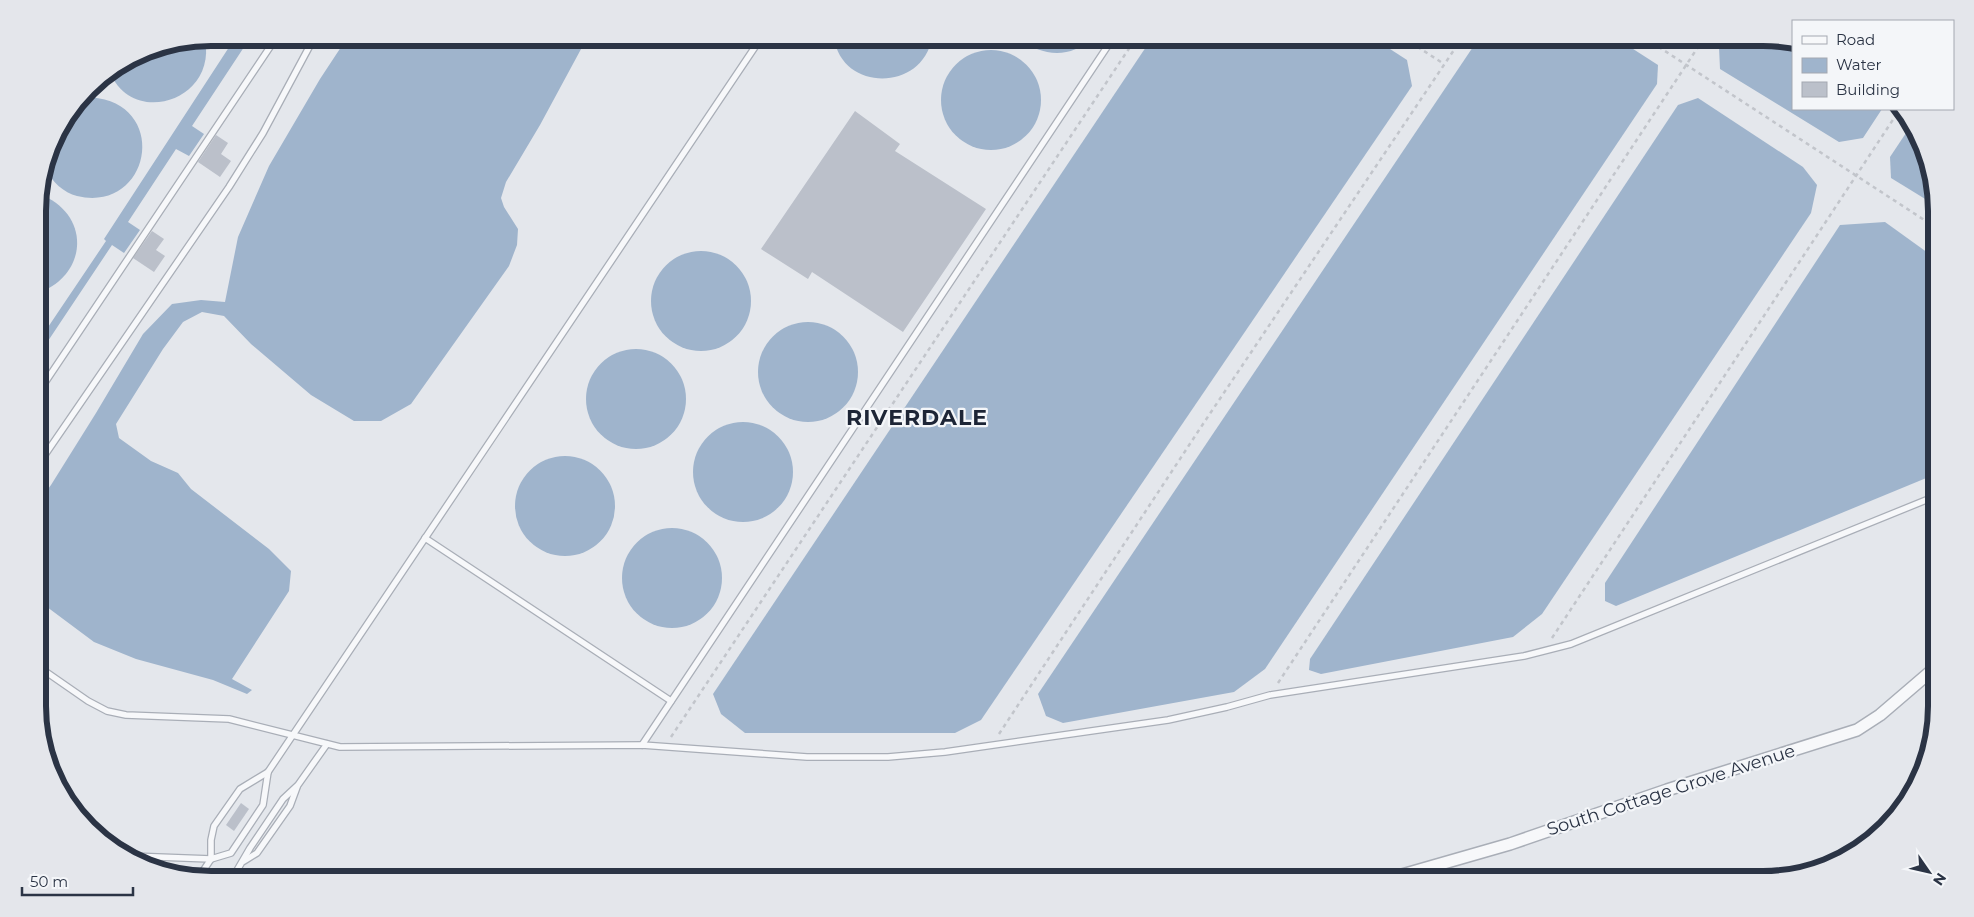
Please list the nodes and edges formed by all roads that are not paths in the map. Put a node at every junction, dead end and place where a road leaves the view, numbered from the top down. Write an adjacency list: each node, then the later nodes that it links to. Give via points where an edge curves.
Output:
1 (1107, 46): 11 (lane)
2 (270, 47): 5 (lane)
3 (309, 47): 6 (lane, via 263,133 229,187)
4 (755, 47): 8 (lane)
5 (47, 380)
6 (47, 453)
7 (1928, 499): 14 (lane, via 1614,628 1571,644 1524,656 1270,695 1168,720 945,752 888,757 807,757)
8 (426, 538): 11 (lane); 12 (lane)
9 (46, 672): 12 (lane, via 107,711 126,715 228,719)
10 (1928, 674): 19 (street, South Cottage Grove Avenue, via 1857,730 1510,844)
11 (671, 701): 14 (lane)
12 (293, 735): 13 (lane); 15 (lane)
13 (327, 744): 14 (lane); 20 (lane, via 298,785 283,799)
14 (642, 745)
15 (268, 772): 17 (lane, via 240,789 214,826); 17 (lane, via 263,805 231,853)
16 (145, 857): 17 (lane)
17 (211, 859): 18 (lane)
18 (203, 870)
19 (1419, 870)
20 (238, 871)

